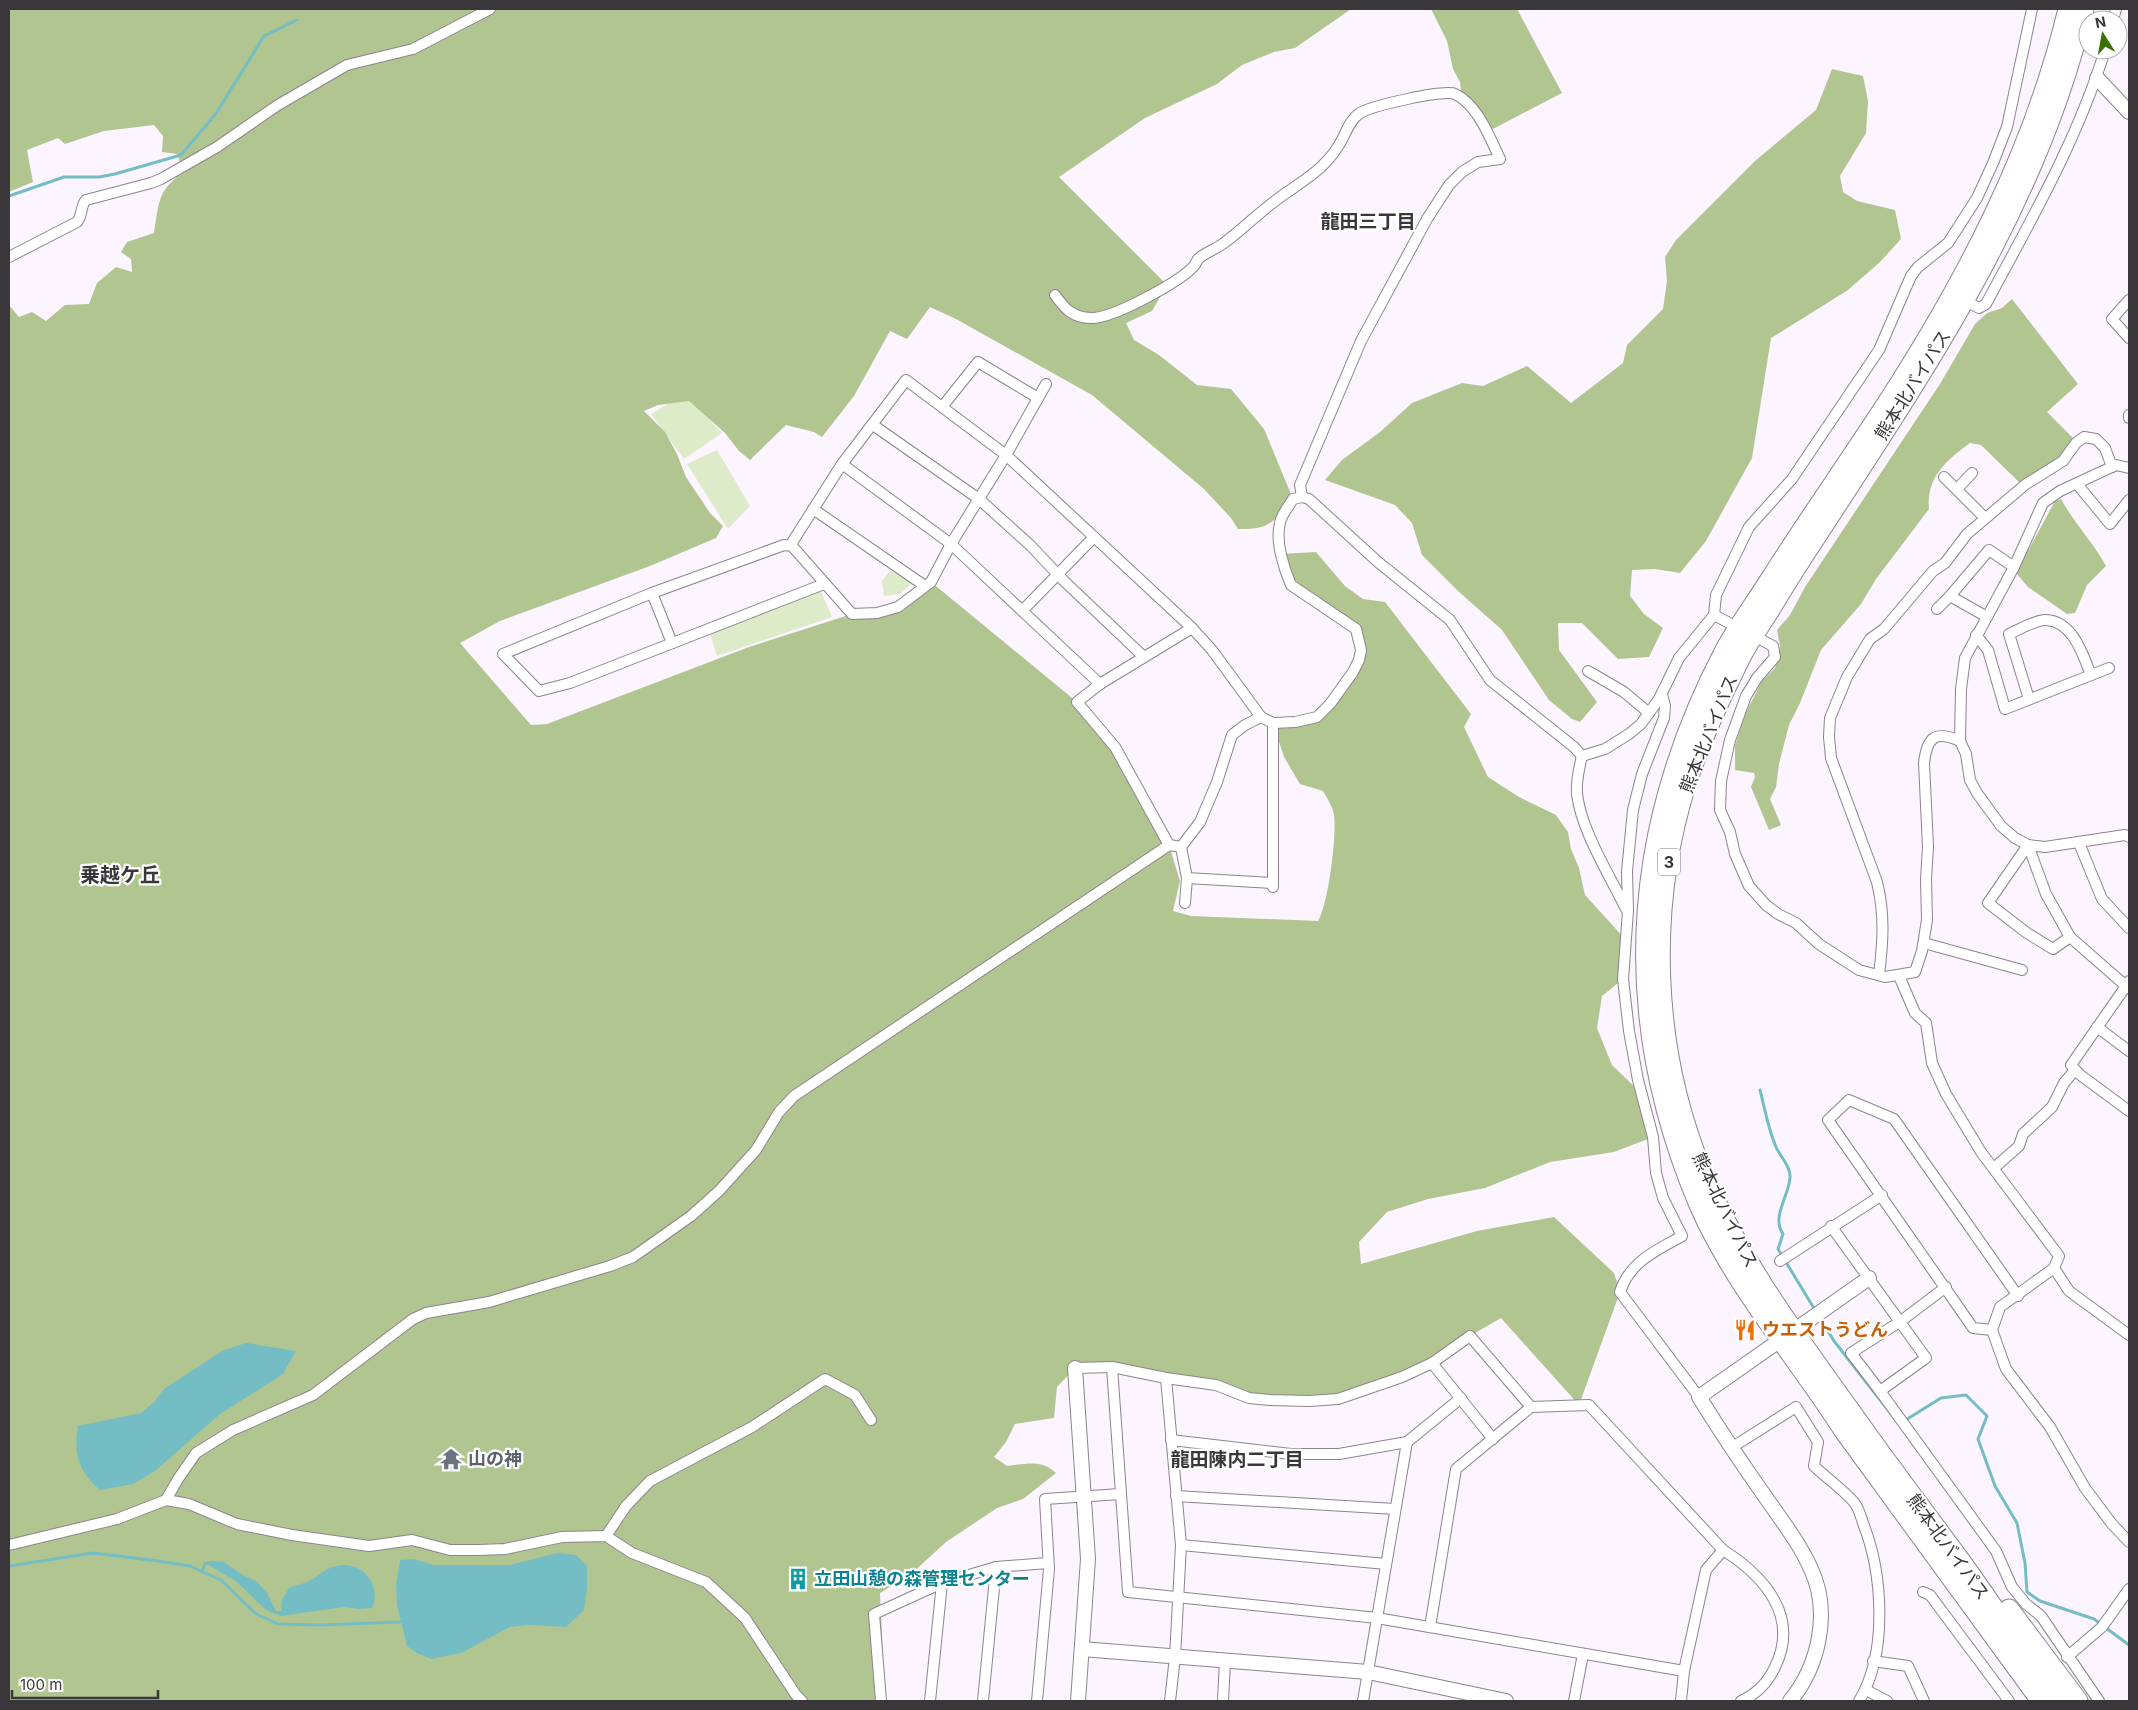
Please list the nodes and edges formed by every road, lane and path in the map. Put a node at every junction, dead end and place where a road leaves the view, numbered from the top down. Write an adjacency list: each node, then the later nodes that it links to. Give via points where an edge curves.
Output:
1 (490, 9): 10 (street, via 413,49 347,65 162,179 86,200 77,222)
2 (2032, 9): 8 (street, via 2007,127)
3 (2068, 9): 9 (highway, 熊本北バイパス / 3, via 2046,90)
4 (2084, 9): 13 (highway, 熊本北バイパス / 3, via 2071,59 2040,147)
5 (2102, 60): 6 (street)
6 (2097, 78): 7 (street); 13 (street, via 2062,157 1986,304 1979,308)
7 (2129, 112)
8 (1982, 189): 9 (street); 43 (street, via 1948,243 1918,267 1879,350 1792,478 1749,527 1716,595)
9 (2002, 199): 46 (highway, 熊本北バイパス / 3, via 1943,310 1890,399 1799,534)
10 (9, 257)
11 (1055, 295): 27 (street, via 1062,306 1082,318 1093,319 1117,312 1193,268 1198,260 1319,168 1337,149 1358,114 1445,92 1456,94 1477,114 1500,159 1478,162 1462,172 1449,185 1427,219 1361,342 1300,485)
12 (2129, 300): 14 (street, via 2112,320)
13 (1965, 301): 46 (highway, 熊本北バイパス / 3, via 1933,356)
14 (2129, 338)
15 (1046, 384): 16 (street)
16 (1038, 398): 17 (street, via 978,362); 19 (street)
17 (942, 407): 18 (street, via 906,380); 19 (street)
18 (873, 425): 20 (street); 28 (street)
19 (1006, 455): 28 (street); 32 (street)
20 (842, 464): 30 (street); 33 (street)
21 (2112, 467): 22 (street); 25 (street); 31 (street, via 2105,448 2096,438 2084,437 2063,461 2026,484)
22 (2129, 468)
23 (1972, 473): 26 (street)
24 (1944, 477): 26 (street)
25 (2077, 484): 29 (street, via 2110,524); 35 (street, via 2043,503)
26 (1957, 489): 31 (street)
27 (1302, 497): 58 (street, via 1293,499 1280,523 1280,554 1286,574 1291,585 1356,629 1361,650 1353,672 1317,717); 60 (street, via 1309,499 1378,562 1450,620 1490,680)
28 (979, 499): 33 (street); 36 (street)
29 (2129, 500)
30 (813, 509): 34 (street); 38 (street)
31 (1985, 518): 73 (street, via 1967,534 1945,563 1933,571 1884,630 1870,639 1846,677 1830,718 1831,758 1881,897 1884,917)
32 (1094, 537): 36 (street); 45 (street)
33 (951, 544): 38 (street, via 931,582); 42 (street)
34 (792, 546): 37 (street); 39 (street, via 784,545)
35 (2014, 567): 40 (street, via 1990,550); 44 (street)
36 (1057, 575): 42 (street); 49 (street)
37 (824, 584): 38 (street, via 852,614 884,612 898,607); 48 (street)
38 (925, 586)
39 (652, 593): 48 (street); 48 (street, via 503,654 539,691 570,683)
40 (1950, 596): 41 (street); 44 (street)
41 (1938, 609)
42 (1022, 611): 53 (street)
43 (1714, 615): 46 (street); 54 (street, via 1679,658)
44 (1987, 617): 47 (street)
45 (1192, 628): 49 (street); 57 (street, via 1212,650)
46 (1746, 632): 73 (street, via 1773,646 1775,657 1756,678 1746,696 1730,740 1721,781 1720,810 1736,854 1749,886 1766,905 1859,970); 90 (highway, 熊本北バイパス / 3, via 1742,654 1697,753 1678,815 1661,919 1662,1008 1671,1068 1700,1166)
47 (1976, 635): 55 (street, via 1988,650 2005,708); 59 (street, via 1965,658)
48 (672, 643)
49 (1144, 657): 53 (street)
50 (2109, 668): 52 (street)
51 (1588, 671): 56 (street, via 1624,692)
52 (2091, 675): 55 (street); 55 (street, via 2076,637 2056,622 2045,619 2009,634)
53 (1100, 684): 63 (street, via 1077,702 1115,747)
54 (1662, 694): 56 (street); 68 (street, via 1664,718 1642,774 1633,810)
55 (2029, 699)
56 (1649, 713): 60 (street, via 1641,724 1616,743)
57 (1260, 717): 58 (street); 65 (street, via 1232,735 1200,822)
58 (1273, 723): 66 (street, via 1273,885)
59 (1960, 741): 64 (street, via 1966,754 1970,780 1977,793 2002,826); 71 (street, via 1948,735 1937,736 1926,750 1928,847)
60 (1582, 756): 68 (street, via 1577,794 1587,829)
61 (2129, 837): 62 (street)
62 (2079, 843): 64 (street, via 2045,847); 69 (street, via 2102,899)
63 (1169, 845): 65 (street); 109 (street, via 794,1096 779,1112 756,1150 719,1191 691,1216 633,1257 489,1302 426,1313 413,1319 313,1395 233,1430 196,1453)
64 (2028, 845): 70 (street, via 2046,894); 70 (street, via 1988,904 2053,949)
65 (1181, 847): 66 (street)
66 (1187, 878): 67 (street)
67 (1184, 903)
68 (1628, 911): 97 (street, via 1623,979 1629,1031 1654,1137 1656,1172 1663,1198 1682,1236 1643,1257 1622,1283 1620,1292)
69 (2129, 928)
70 (2070, 937): 75 (street)
71 (1924, 943): 72 (street); 74 (street, via 1915,972)
72 (2022, 970)
73 (1879, 975): 74 (street)
74 (1899, 976): 80 (street, via 1915,1013 1926,1023 1932,1063 1946,1094)
75 (2128, 985): 76 (street)
76 (2097, 1027): 77 (street); 78 (street, via 2071,1063)
77 (2129, 1051)
78 (2075, 1070): 79 (street); 80 (street, via 2052,1107 2023,1134 2020,1146)
79 (2129, 1111)
80 (1994, 1168): 84 (street, via 2054,1247 2059,1256)
81 (1882, 1195): 82 (street); 86 (street); 87 (street, via 1828,1120 1849,1100 1894,1119)
82 (1832, 1226): 83 (street); 85 (street)
83 (1780, 1261)
84 (2054, 1268): 87 (street); 91 (street, via 2069,1291)
85 (1869, 1278): 88 (street); 90 (street)
86 (1946, 1287): 88 (street); 89 (street, via 1973,1328)
87 (2018, 1296): 89 (street, via 2000,1307)
88 (1901, 1320): 96 (street, via 1926,1358); 96 (street, via 1851,1353)
89 (1992, 1330): 112 (street, via 2006,1369 2050,1426 2085,1488)
90 (1787, 1335): 97 (street); 100 (highway, 熊本北バイパス / 3); 119 (highway, 熊本北バイパス / 3)
91 (2129, 1335)
92 (1432, 1363): 95 (street, via 1368,1390 1338,1399 1309,1401 1249,1398 1216,1385); 98 (street); 99 (street, via 1470,1336)
93 (1112, 1367): 94 (street); 95 (street); 106 (street)
94 (1074, 1368): 107 (street)
95 (1166, 1378): 103 (street)
96 (1880, 1391): 129 (street, via 1996,1551 2012,1587 2041,1616)
97 (1699, 1397): 105 (street)
98 (1461, 1398): 102 (street); 104 (street)
99 (1531, 1407): 102 (street); 115 (street, via 1589,1405)
100 (1850, 1412): 155 (highway, 熊本北バイパス / 3); 156 (highway, via 1905,1468)
101 (870, 1420): 111 (street, via 855,1395 825,1379 752,1427 650,1481 626,1506)
102 (1493, 1438): 125 (street, via 1456,1469)
103 (1171, 1440): 104 (street, via 1291,1454 1339,1454); 108 (street)
104 (1407, 1442): 110 (street)
105 (1732, 1448): 131 (street, via 1796,1407 1818,1442 1814,1466 1856,1504 1872,1546 1879,1610); 148 (street, via 1799,1547 1814,1576 1820,1608 1819,1636 1806,1679)
106 (1121, 1494): 107 (street); 123 (street, via 1128,1592)
107 (1083, 1495): 116 (street, via 1044,1499); 126 (street, via 1088,1559)
108 (1176, 1496): 110 (street); 114 (street)
109 (166, 1500): 111 (street, via 189,1504 237,1524 369,1546 412,1540 450,1550 480,1550 562,1537); 113 (street, via 117,1519)
110 (1395, 1509): 117 (street)
111 (606, 1536): 135 (street, via 632,1553 706,1582 745,1618)
112 (2129, 1542)
113 (9, 1545)
114 (1180, 1545): 117 (street); 123 (street)
115 (1723, 1550): 132 (street, via 1706,1570); 147 (street, via 1735,1557 1770,1593 1784,1629 1782,1650 1772,1674 1762,1687)
116 (1048, 1563): 118 (street); 139 (street)
117 (1386, 1564): 124 (street)
118 (996, 1567): 120 (street); 138 (street)
119 (1944, 1569): 153 (highway, via 1963,1607); 154 (highway, 熊本北バイパス / 3)
120 (942, 1583): 136 (street, via 874,1614); 137 (street)
121 (2129, 1590): 129 (street, via 2102,1627)
122 (1923, 1592): 152 (street, via 1930,1594)
123 (1178, 1597): 124 (street); 128 (street)
124 (1377, 1618): 125 (street); 133 (street)
125 (1430, 1627): 127 (street)
126 (1082, 1649): 128 (street); 140 (street)
127 (1583, 1654): 132 (street); 145 (street)
128 (1176, 1657): 130 (street); 141 (street)
129 (2067, 1657): 157 (street)
130 (1226, 1661): 133 (street); 142 (street)
131 (1874, 1661): 134 (street); 151 (street, via 1908,1666)
132 (1684, 1671): 146 (street)
133 (1368, 1672): 143 (street); 144 (street)
134 (1866, 1690): 149 (street); 150 (street)
135 (802, 1701)
136 (881, 1701)
137 (930, 1701)
138 (983, 1701)
139 (1037, 1701)
140 (1078, 1701)
141 (1170, 1701)
142 (1223, 1701)
143 (1363, 1701)
144 (1506, 1701)
145 (1574, 1701)
146 (1681, 1701)
147 (1741, 1701)
148 (1790, 1701)
149 (1859, 1701)
150 (1886, 1701)
151 (1924, 1701)
152 (2009, 1701)
153 (2028, 1701)
154 (2041, 1701)
155 (2060, 1701)
156 (2078, 1701)
157 (2099, 1701)

